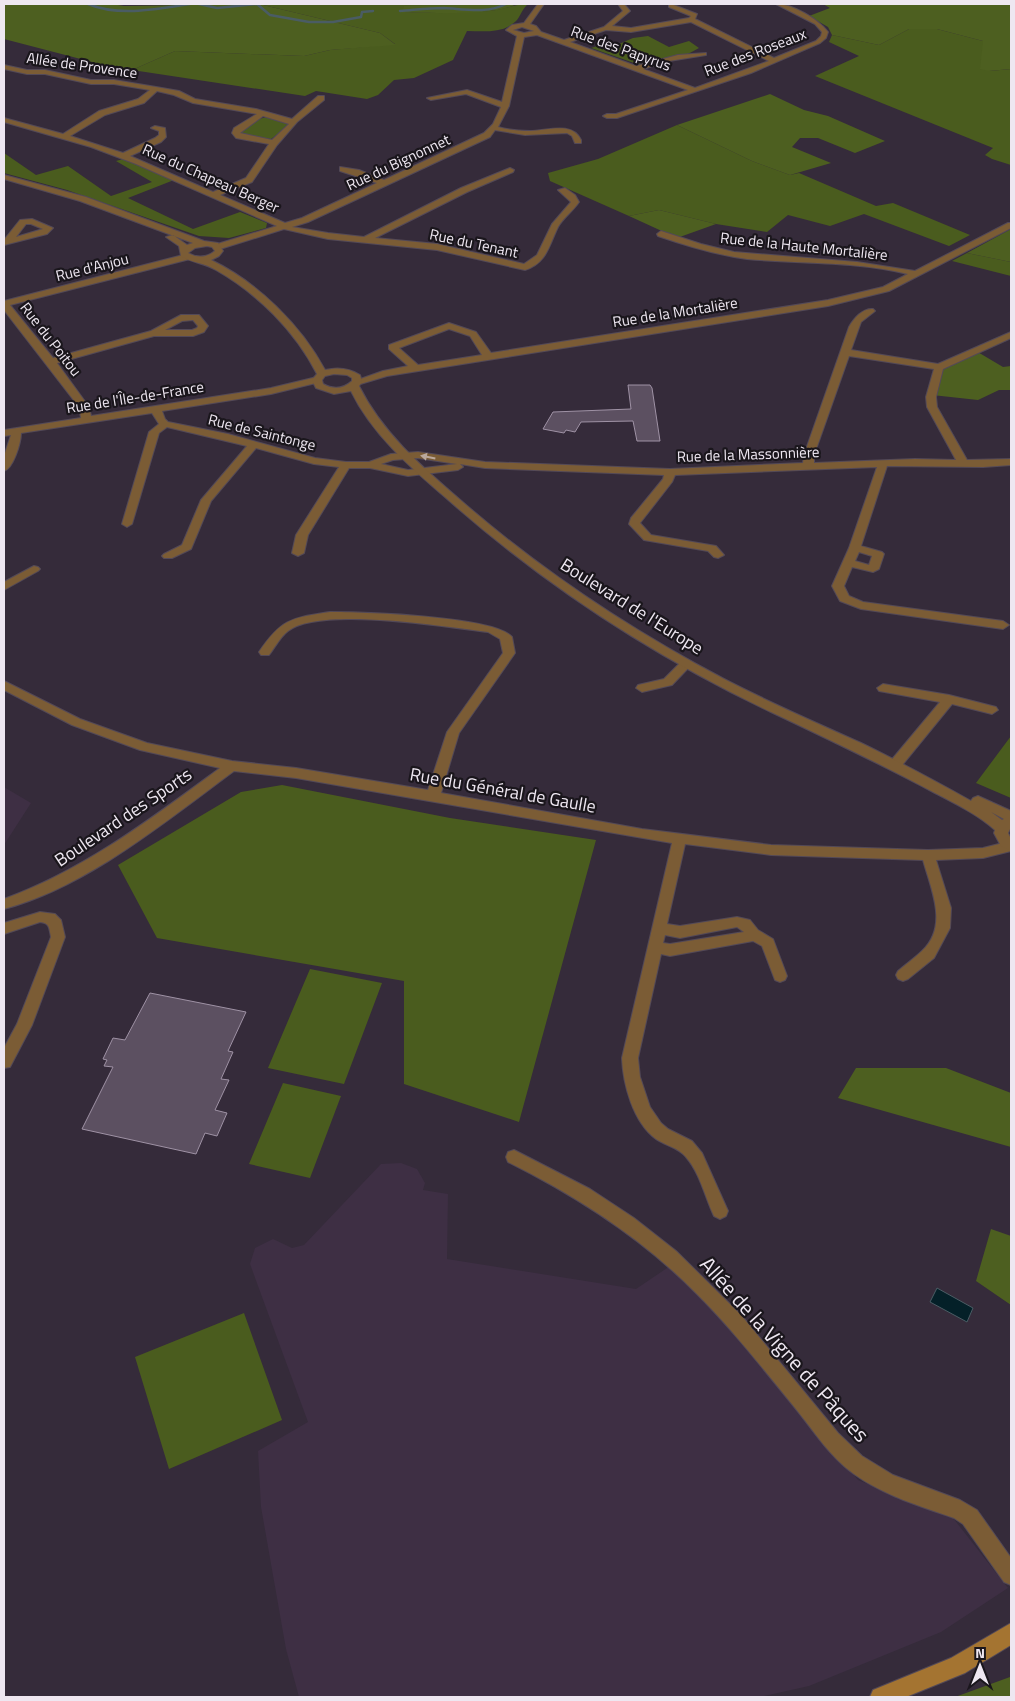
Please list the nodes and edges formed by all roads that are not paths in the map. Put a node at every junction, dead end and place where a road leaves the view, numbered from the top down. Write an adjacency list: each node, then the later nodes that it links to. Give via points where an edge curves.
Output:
1 (541, 4): 6 (street)
2 (620, 4): 7 (street, via 627,11)
3 (778, 4): 12 (street, Rue des Roseaux, via 818,24 824,37)
4 (671, 6): 5 (street, via 695,15)
5 (691, 20): 7 (street, via 632,30); 12 (street)
6 (527, 25): 8 (street, via 537,28); 9 (street, via 510,29)
7 (606, 28): 10 (street)
8 (536, 32): 9 (street); 10 (street, Rue des Papyrus)
9 (521, 35): 19 (street)
10 (564, 42): 14 (street, Rue des Papyrus)
11 (704, 54): 14 (street)
12 (774, 61): 16 (street, Rue des Roseaux)
13 (4, 67): 15 (street, Allée de Provence)
14 (635, 69): 16 (street, Rue des Papyrus)
15 (156, 89): 20 (street, Allée de Provence, via 176,92 193,101); 26 (street, via 141,101 102,113)
16 (695, 90): 21 (street, Rue des Roseaux, via 617,116)
17 (322, 98): 23 (street)
18 (431, 98): 19 (street, via 467,92)
19 (505, 106): 25 (street)
20 (262, 114): 23 (street, Allée de Provence); 28 (street, via 236,133)
21 (607, 116)
22 (4, 120): 26 (street, Rue du Chapeau Berger)
23 (293, 121): 28 (street)
24 (155, 128): 29 (street, Rue du Chapeau Berger, via 162,130 163,135 158,140)
25 (495, 128): 27 (street, via 534,134 570,132); 33 (street, Rue du Bignonnet, via 479,140)
26 (65, 136): 29 (street, Rue du Chapeau Berger)
27 (578, 141)
28 (274, 144): 35 (street, via 249,180)
29 (123, 156): 35 (street, Rue du Chapeau Berger)
30 (343, 169): 33 (street)
31 (510, 170): 40 (street)
32 (4, 177): 37 (street, via 83,199)
33 (384, 183): 38 (street, Rue du Bignonnet)
34 (562, 190): 40 (street, Rue du Tenant, via 574,202 555,226 534,265 525,267 436,247)
35 (215, 194): 38 (street, Rue du Chapeau Berger)
36 (1011, 225): 46 (street, Rue de la Mortalière)
37 (152, 226): 41 (street); 43 (street, via 180,243)
38 (288, 227): 40 (street, Rue du Tenant, via 300,232); 42 (street, Rue du Bignonnet)
39 (660, 234): 46 (street, Rue de la Haute Mortalière, via 721,253 826,260)
40 (365, 240)
41 (202, 243): 42 (street); 43 (street, via 193,245)
42 (216, 251): 44 (street, Rue du Bignonnet); 45 (street)
43 (186, 253): 44 (street); 47 (street, Rue d'Anjou)
44 (202, 259): 45 (street)
45 (232, 274): 51 (street, via 265,302)
46 (916, 274): 53 (street, Rue de la Mortalière, via 886,289 828,303)
47 (4, 304): 54 (street, Rue du Poitou)
48 (870, 311): 52 (street, via 858,321)
49 (154, 333): 54 (street)
50 (1011, 335): 55 (street)
51 (310, 351): 57 (street); 58 (street)
52 (844, 352): 55 (street); 76 (street, via 809,455)
53 (488, 356): 56 (street, Rue de la Mortalière); 56 (street, via 472,334 449,326 392,348)
54 (51, 362): 63 (street, Rue du Poitou, via 84,407)
55 (939, 367): 70 (street, via 931,397 932,407)
56 (416, 368): 59 (street, Rue de la Mortalière)
57 (341, 370): 58 (street); 59 (street)
58 (321, 381): 60 (street); 61 (street, Rue de l'Île-de-France)
59 (355, 381): 60 (street, Rue de la Mortalière); 62 (street, Boulevard de l'Europe)
60 (338, 391): 62 (street, Boulevard de l'Europe)
61 (156, 409): 63 (street, Rue de l'Île-de-France); 64 (street)
62 (366, 410): 68 (street, Boulevard de l'Europe)
63 (87, 420): 65 (street, Rue de l'Île-de-France)
64 (165, 424): 67 (street, Rue de Saintonge); 79 (street, via 154,432)
65 (16, 431): 66 (street, Rue de l'Île-de-France); 75 (street)
66 (4, 433)
67 (253, 445): 73 (street, Rue de Saintonge); 83 (street, via 206,500 187,547)
68 (405, 455): 72 (street, Rue de Saintonge); 74 (street, Rue de la Massonnière, one-way to 68); 77 (street, Boulevard de l'Europe)
69 (1011, 462): 70 (street, Rue de la Massonnière)
70 (963, 463): 71 (street, Rue de la Massonnière)
71 (880, 464): 76 (street, Rue de la Massonnière); 80 (street, via 882,467)
72 (370, 465): 73 (street, Rue de Saintonge); 77 (street, Rue de Saintonge, via 408,473)
73 (346, 466): 81 (street, via 302,535)
74 (485, 466): 77 (street, Rue de la Massonnière); 78 (street, Rue de la Massonnière)
75 (4, 468)
76 (808, 468): 78 (street, Rue de la Massonnière)
77 (422, 472): 89 (street, Boulevard de l'Europe, via 479,523 546,575)
78 (670, 472): 82 (street, via 668,480 634,524 648,538 712,548)
79 (127, 524)
80 (855, 548): 84 (street); 84 (street, via 878,554 873,568)
81 (298, 552)
82 (718, 555)
83 (168, 556)
84 (848, 563): 87 (street, via 838,586 844,598 860,605)
85 (34, 569): 86 (street)
86 (4, 587)
87 (1003, 625)
88 (265, 652): 98 (street, via 284,628 302,620 330,616 415,619 491,629 506,637 509,652 454,732)
89 (687, 663): 91 (street, via 672,680); 96 (street, Boulevard de l'Europe)
90 (4, 685): 95 (street, Rue du Général de Gaulle, via 107,735 145,747)
91 (642, 688)
92 (883, 688): 93 (street)
93 (949, 699): 94 (street); 96 (street)
94 (992, 710)
95 (232, 766): 98 (street, Rue du Général de Gaulle, via 296,773); 104 (street, Boulevard des Sports, via 164,816 81,870 43,890)
96 (894, 766): 97 (street, Boulevard de l'Europe)
97 (918, 777): 99 (street, Boulevard de l'Europe); 100 (street, Boulevard de l'Europe)
98 (433, 796): 101 (street, Rue du Général de Gaulle)
99 (1011, 816)
100 (1007, 825): 102 (street, via 1003,838)
101 (679, 840): 103 (street, Rue du Général de Gaulle, via 772,850); 106 (street)
102 (1011, 846): 103 (street, Rue du Général de Gaulle, via 983,853)
103 (928, 855): 109 (street, via 944,908 943,928 929,954)
104 (4, 904)
105 (4, 928): 111 (street, via 40,917 50,918 56,924 58,936 24,1025)
106 (658, 928): 107 (street, via 680,932 737,922 744,923); 108 (street)
107 (752, 933): 108 (street, via 748,937 670,950); 110 (street, via 768,943)
108 (654, 948): 113 (street, via 629,1071 654,1127 692,1151)
109 (903, 975)
110 (780, 976)
111 (4, 1062)
112 (514, 1157): 114 (street, Allée de la Vigne de Pâques, via 606,1207 652,1241 714,1301 861,1468 894,1487 960,1510 970,1517)
113 (720, 1212)
114 (1011, 1575)
115 (1011, 1632): 116 (main road, via 958,1666)
116 (880, 1697)

